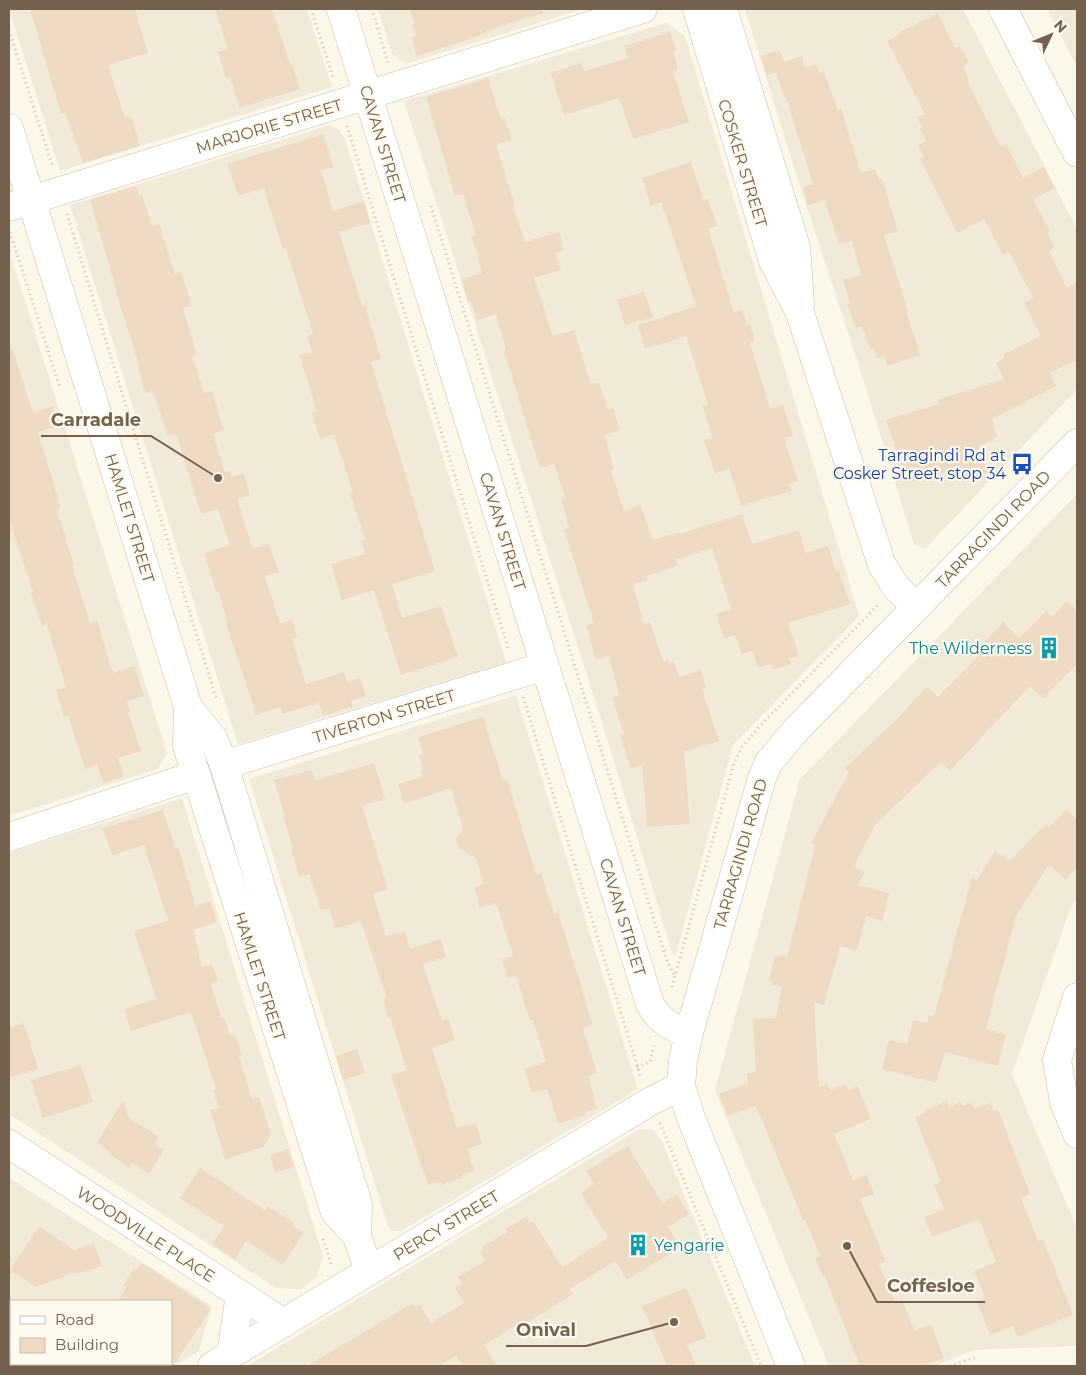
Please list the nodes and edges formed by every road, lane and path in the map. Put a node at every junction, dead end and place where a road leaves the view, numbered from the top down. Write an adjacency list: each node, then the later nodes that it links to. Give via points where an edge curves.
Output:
1 (311, 9): 10 (path)
2 (341, 9): 11 (street, CAVAN STREET)
3 (372, 9): 9 (path)
4 (643, 9): 11 (street, MARJORIE STREET)
5 (697, 9): 19 (street, COSKER STREET, via 773,261)
6 (724, 9): 19 (street, COSKER STREET, via 796,247)
7 (1003, 9): 14 (street)
8 (9, 30): 15 (path)
9 (389, 64)
10 (334, 83)
11 (368, 94): 17 (street, MARJORIE STREET); 23 (street, CAVAN STREET)
12 (346, 123): 22 (path)
13 (9, 128): 17 (street, HAMLET STREET)
14 (1077, 153)
15 (53, 170)
16 (430, 202): 30 (path, via 667,961)
17 (20, 204): 26 (street, HAMLET STREET)
18 (67, 214): 25 (path)
19 (800, 313): 21 (street, COSKER STREET, via 882,564 896,587)
20 (1077, 443): 21 (street, TARRAGINDI ROAD)
21 (916, 608): 32 (street, TARRAGINDI ROAD, via 796,730 769,762)
22 (510, 655)
23 (545, 666): 27 (street, TIVERTON STREET); 32 (street, CAVAN STREET, via 650,1004 662,1021)
24 (521, 689): 34 (path)
25 (218, 704)
26 (188, 707): 27 (street, HAMLET STREET, via 213,738); 28 (street, HAMLET STREET, via 188,746)
27 (224, 765): 40 (street, HAMLET STREET, via 358,1204)
28 (196, 776): 29 (street); 40 (street, HAMLET STREET, via 335,1212)
29 (9, 837)
30 (675, 976)
31 (1077, 997): 38 (street, via 1057,1060 1064,1102)
32 (689, 1033): 36 (street, TARRAGINDI ROAD)
33 (650, 1062): 34 (path)
34 (637, 1067): 35 (path)
35 (643, 1085)
36 (681, 1086): 41 (street, PERCY STREET, via 650,1101); 47 (street, TARRAGINDI ROAD)
37 (657, 1114): 46 (path)
38 (1077, 1134)
39 (9, 1144): 42 (street, WOODVILLE PLACE)
40 (358, 1236): 41 (street, HAMLET STREET)
41 (369, 1272): 43 (street, PERCY STREET)
42 (240, 1294): 43 (street, WOODVILLE PLACE); 45 (street, via 237,1319)
43 (284, 1323): 45 (street, PERCY STREET)
44 (977, 1357): 48 (path)
45 (222, 1361)
46 (761, 1366)
47 (791, 1366)
48 (950, 1366)

